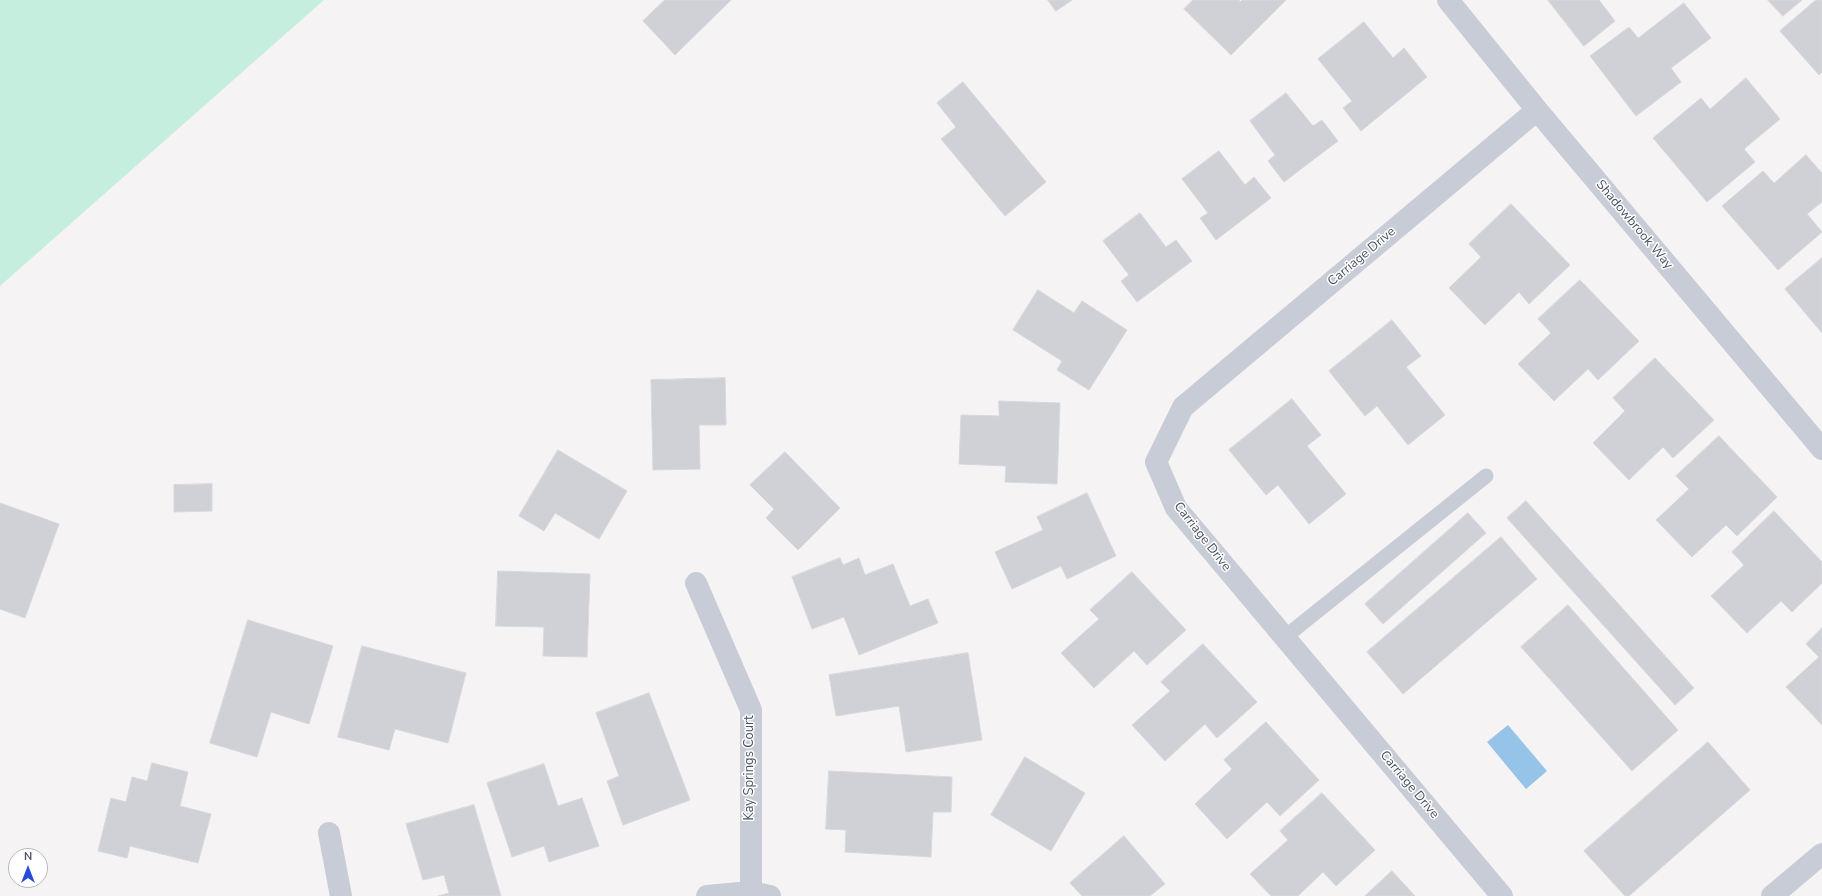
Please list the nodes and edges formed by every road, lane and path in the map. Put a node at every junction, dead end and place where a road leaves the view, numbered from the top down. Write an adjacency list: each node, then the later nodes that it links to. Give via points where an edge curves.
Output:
1 (1448, 0): 2 (street, Shadowbrook Way)
2 (1537, 110): 3 (street, Shadowbrook Way); 6 (street, Carriage Drive, via 1183,407 1156,462 1176,508)
3 (1822, 449)
4 (1486, 476): 6 (lane)
5 (696, 583): 9 (street, Kay Springs Court, via 750,710)
6 (1285, 637): 12 (street, Carriage Drive)
7 (328, 833): 10 (street)
8 (1822, 854): 13 (street)
9 (760, 894): 11 (street)
10 (341, 896)
11 (707, 896)
12 (1502, 896)
13 (1772, 896)

